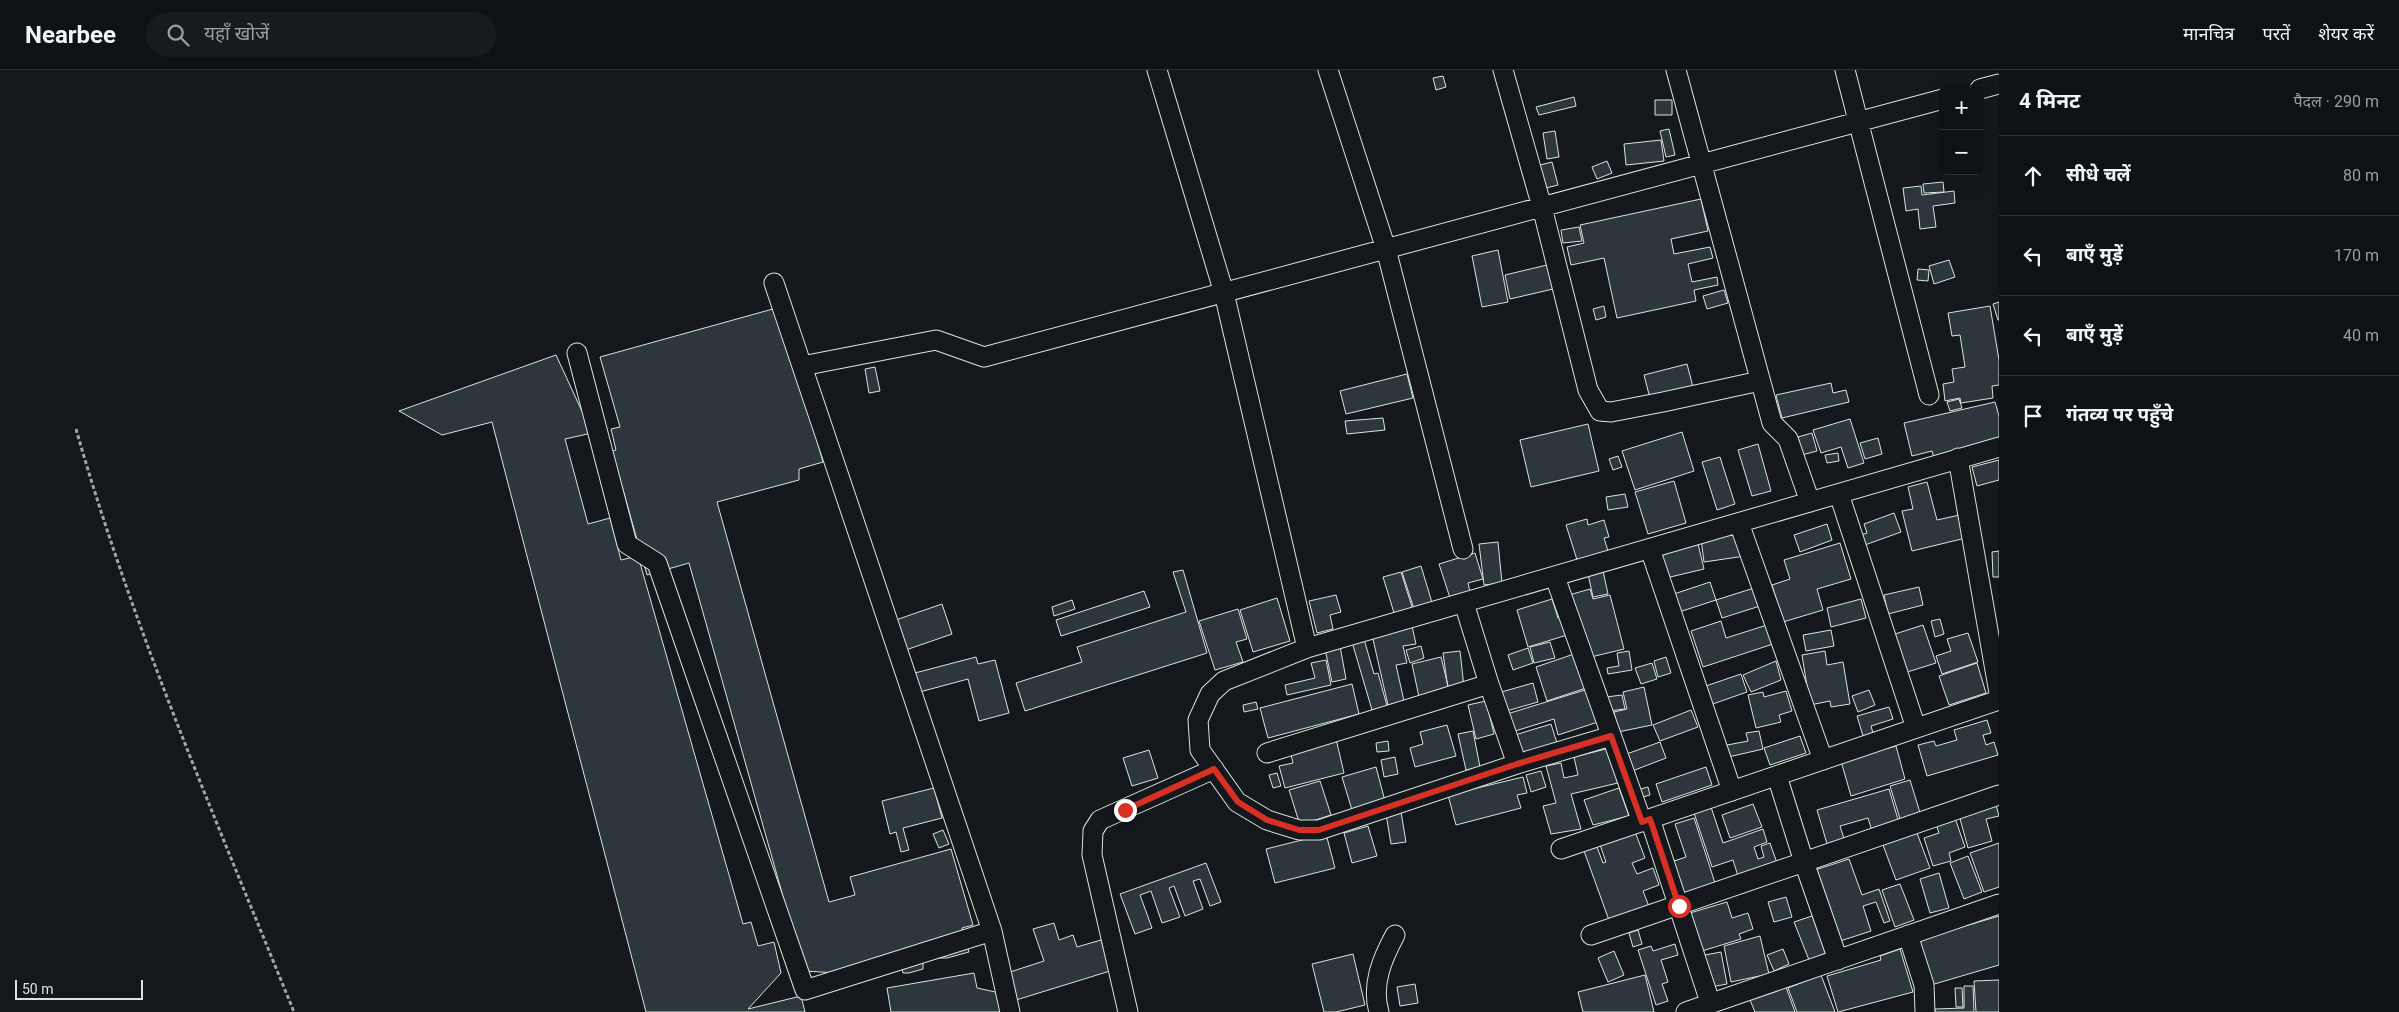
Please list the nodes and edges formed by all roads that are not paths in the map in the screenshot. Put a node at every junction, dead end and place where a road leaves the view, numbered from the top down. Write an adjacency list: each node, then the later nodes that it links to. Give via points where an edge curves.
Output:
1 (1157, 70): 14 (street)
2 (1328, 70): 12 (street)
3 (1503, 70): 11 (street)
4 (1676, 70): 10 (street)
5 (1845, 70): 9 (street)
6 (1999, 84): 7 (street)
7 (1984, 88)
8 (1939, 100): 9 (street)
9 (1858, 122): 10 (street); 18 (street)
10 (1702, 163): 11 (street); 17 (street)
11 (1542, 207): 12 (street); 17 (street, via 1588,390 1600,411 1611,412)
12 (1386, 249): 14 (street); 24 (street)
13 (774, 283): 16 (street)
14 (1224, 293): 16 (street, via 984,357 936,340); 28 (street)
15 (577, 353): 46 (street, via 627,544 657,563 805,990)
16 (802, 366): 46 (street)
17 (1760, 381): 22 (street, via 1772,424 1788,439)
18 (1929, 395)
19 (1999, 446): 20 (street)
20 (1958, 458): 21 (street); 30 (street)
21 (1839, 494): 22 (street); 32 (street)
22 (1810, 502): 23 (street)
23 (1739, 523): 25 (street); 35 (street)
24 (1463, 549)
25 (1650, 549): 26 (street); 39 (street)
26 (1555, 577): 27 (street); 33 (street)
27 (1464, 603): 28 (street); 29 (street)
28 (1307, 648): 37 (street, via 1224,681 1210,694 1198,720 1200,750)
29 (1489, 684): 34 (street); 36 (street)
30 (1999, 693)
31 (1999, 700): 32 (street)
32 (1916, 728): 35 (street)
33 (1611, 736): 36 (street); 41 (street)
34 (1267, 753)
35 (1823, 760): 38 (street)
36 (1517, 764): 37 (street, via 1319,830 1299,830 1267,820 1238,802)
37 (1214, 769): 53 (street, via 1100,820 1094,831 1092,855)
38 (1777, 776): 39 (street); 43 (street)
39 (1732, 791): 41 (street)
40 (1999, 795): 43 (street)
41 (1646, 821): 42 (street); 45 (street)
42 (1561, 850)
43 (1804, 862): 45 (street); 50 (street)
44 (1999, 904): 49 (street)
45 (1679, 906): 48 (street); 51 (street)
46 (992, 931): 52 (street)
47 (1394, 935): 54 (street, via 1378,974 1375,1001)
48 (1592, 935)
49 (1908, 935): 50 (street); 56 (street, via 1924,985)
50 (1838, 960): 51 (street)
51 (1710, 1002): 55 (street)
52 (1010, 1012)
53 (1128, 1012)
54 (1379, 1012)
55 (1686, 1012)
56 (1925, 1012)

